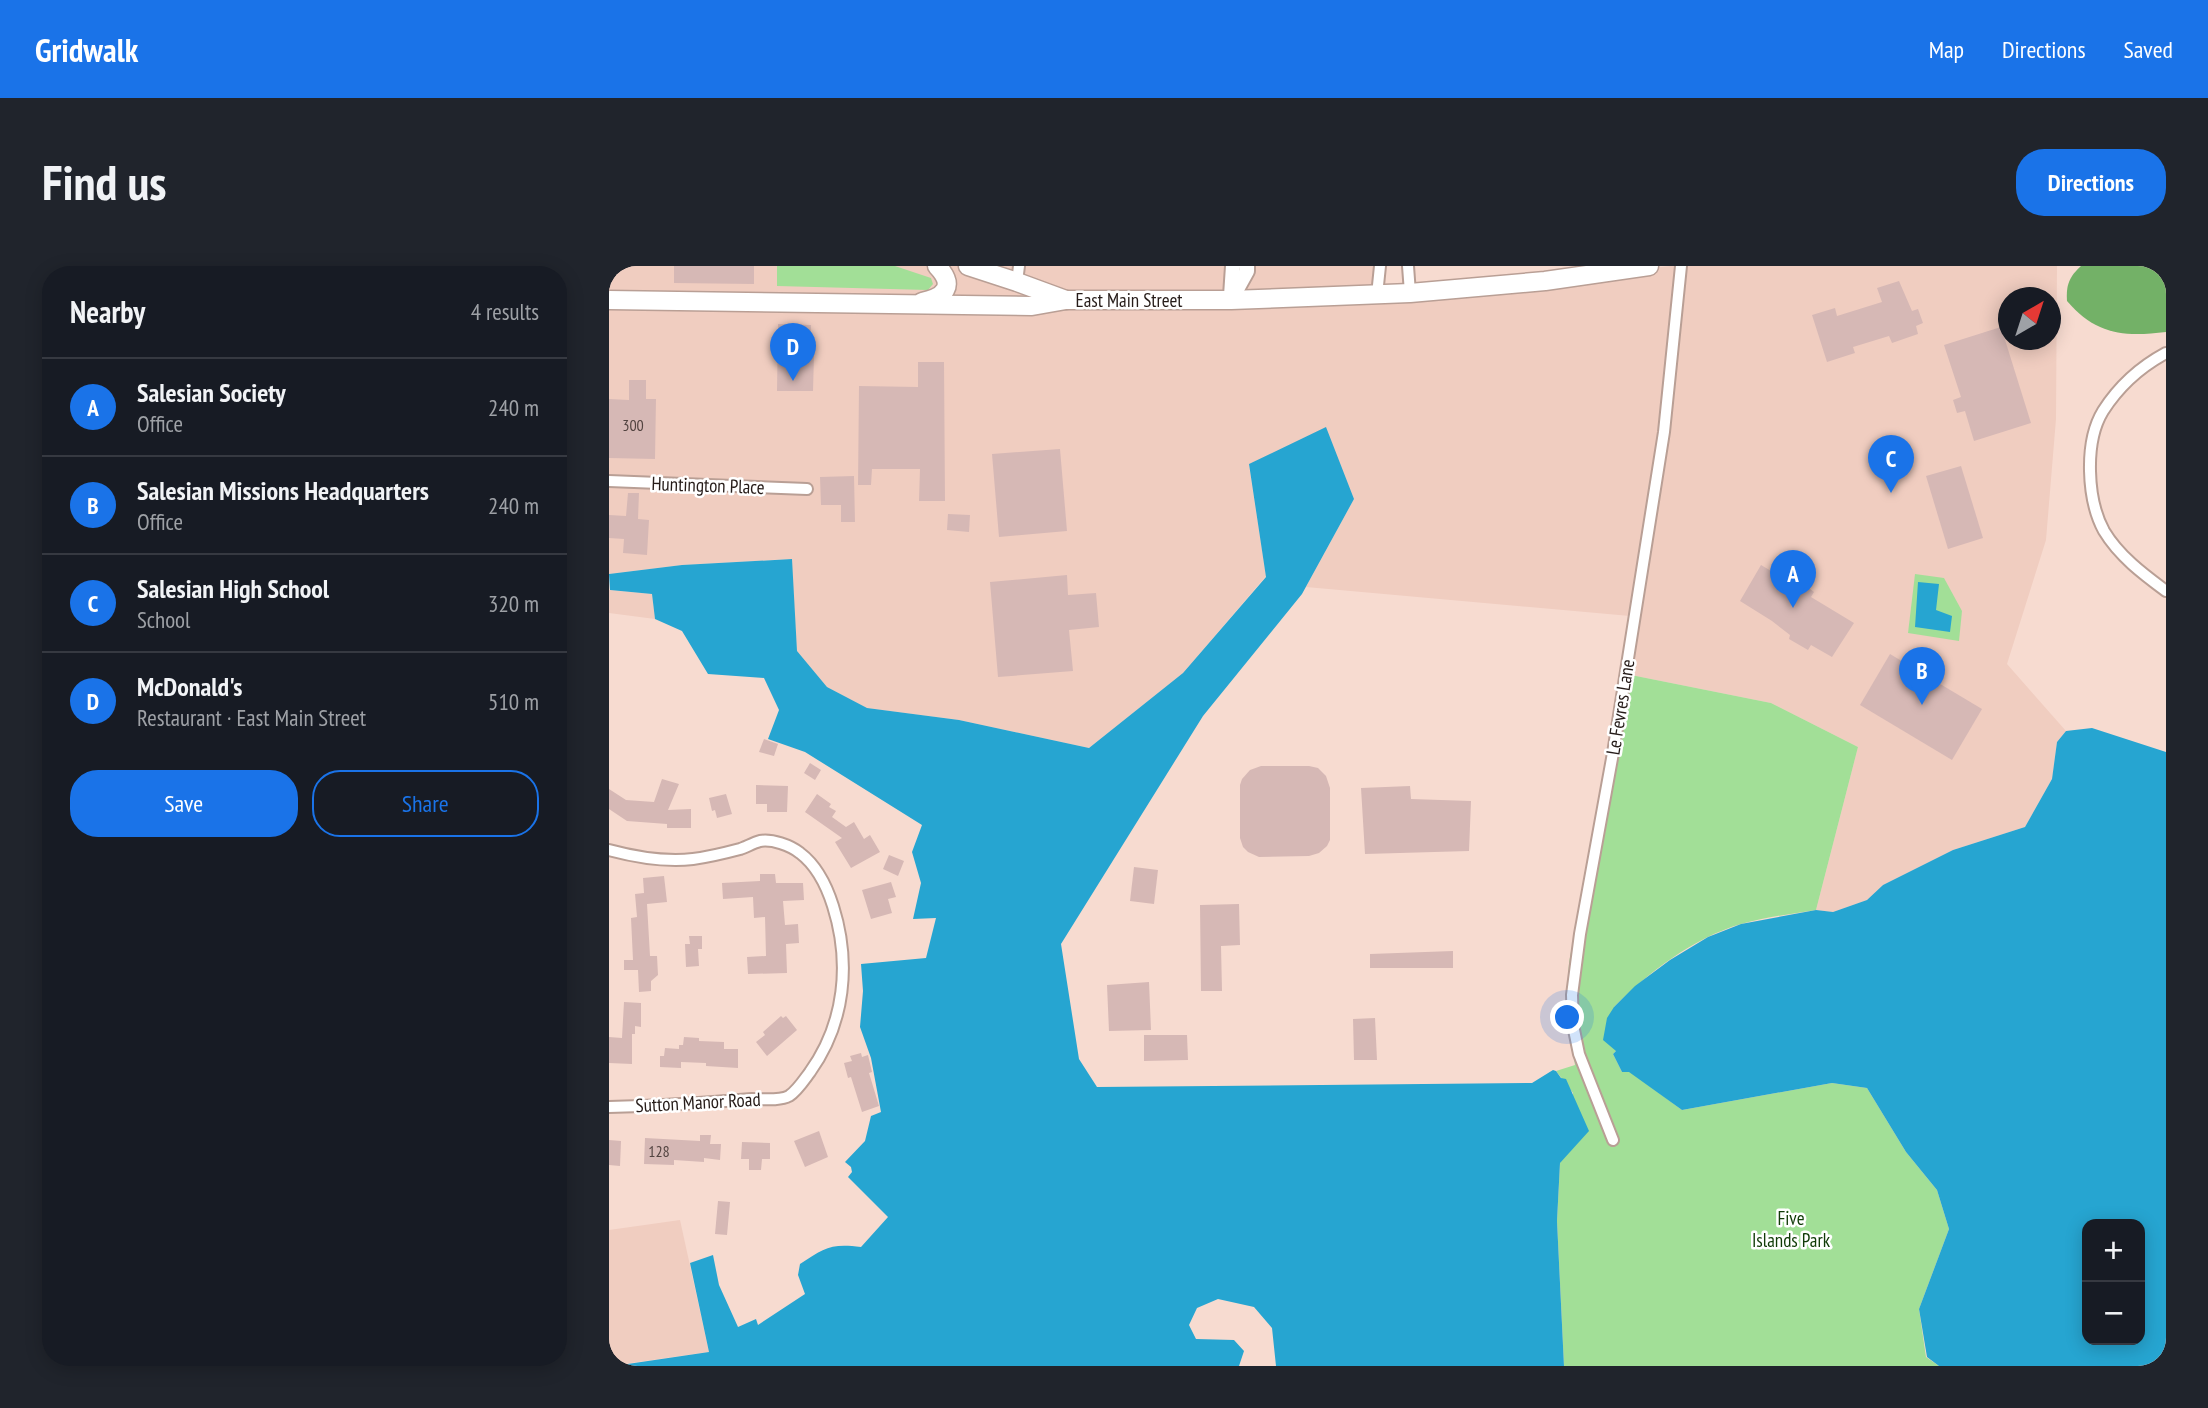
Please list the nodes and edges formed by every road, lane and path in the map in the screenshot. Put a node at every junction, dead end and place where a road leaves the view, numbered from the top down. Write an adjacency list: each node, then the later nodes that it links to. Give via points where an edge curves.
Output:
1 (937, 266): 15 (main road, via 947,281 943,293)
2 (968, 266): 9 (main road)
3 (1233, 266): 14 (street)
4 (1247, 266): 14 (street)
5 (1380, 266): 11 (street)
6 (1408, 266): 10 (street)
7 (1649, 266): 10 (main road, East Main Street)
8 (1682, 266): 22 (street, Le Fevres Lane, via 1664,432 1572,995 1579,1054)
9 (1018, 274): 13 (main road)
10 (1410, 293): 11 (main road, East Main Street)
11 (1377, 295): 14 (main road, East Main Street)
12 (609, 300): 15 (main road, East Main Street)
13 (1066, 300): 14 (main road, East Main Street); 15 (main road, East Main Street, via 1032,306)
14 (1231, 300)
15 (912, 305)
16 (2166, 353): 19 (street, via 2139,369 2102,413 2090,466 2091,497 2105,531 2117,550)
17 (609, 481): 18 (street, Huntington Place)
18 (807, 489)
19 (2166, 591)
20 (609, 850): 21 (street, Sutton Manor Road, via 691,859 771,841 800,853 829,892 844,956 840,1008 820,1059 788,1097)
21 (609, 1107)
22 (1613, 1140)

